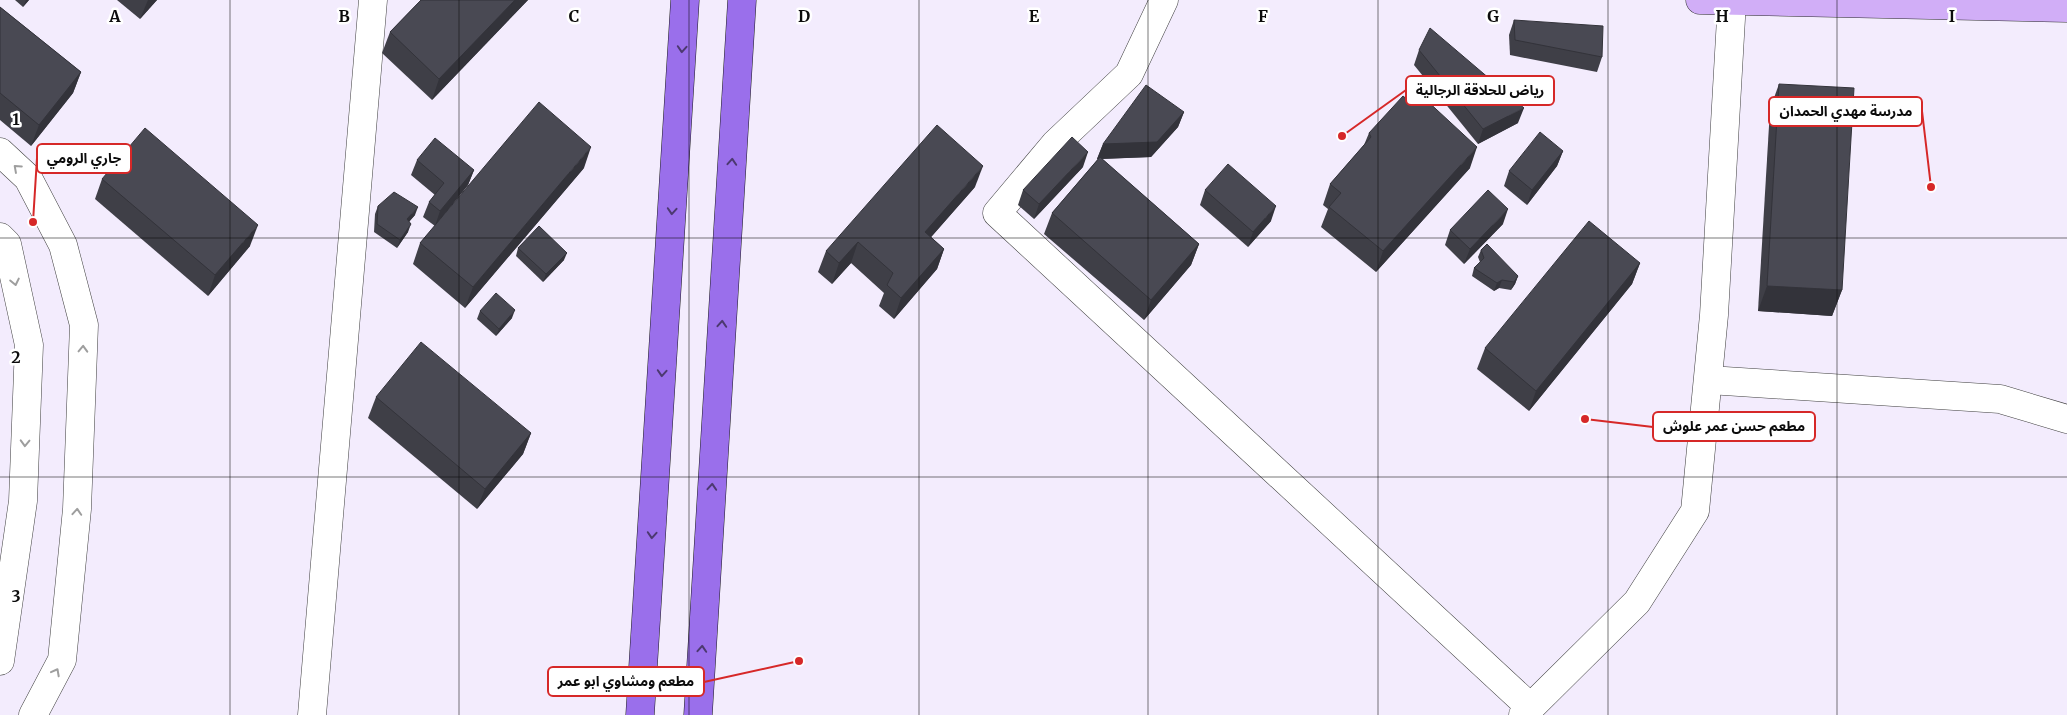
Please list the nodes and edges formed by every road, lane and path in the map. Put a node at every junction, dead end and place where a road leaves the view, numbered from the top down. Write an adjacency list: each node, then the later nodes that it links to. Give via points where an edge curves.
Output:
1 (373, 0): 15 (street)
2 (685, 0): 16 (main road, one-way to 16)
3 (742, 0): 17 (main road, one-way to 3)
4 (1164, 0): 13 (street, via 1129,74 1055,144 998,213)
5 (1700, 0): 6 (main road)
6 (1732, 1): 7 (main road); 10 (street)
7 (2067, 8)
8 (0, 152): 14 (street, one-way to 8, via 62,660 77,509 84,325 63,246 28,178)
9 (0, 237): 12 (street, one-way to 12, via 7,244 29,345 23,501)
10 (1708, 380): 11 (street, via 2000,399); 13 (street, via 1694,511 1637,602)
11 (2067, 419)
12 (0, 661)
13 (1527, 711)
14 (33, 715)
15 (312, 715)
16 (640, 715)
17 (698, 715)

